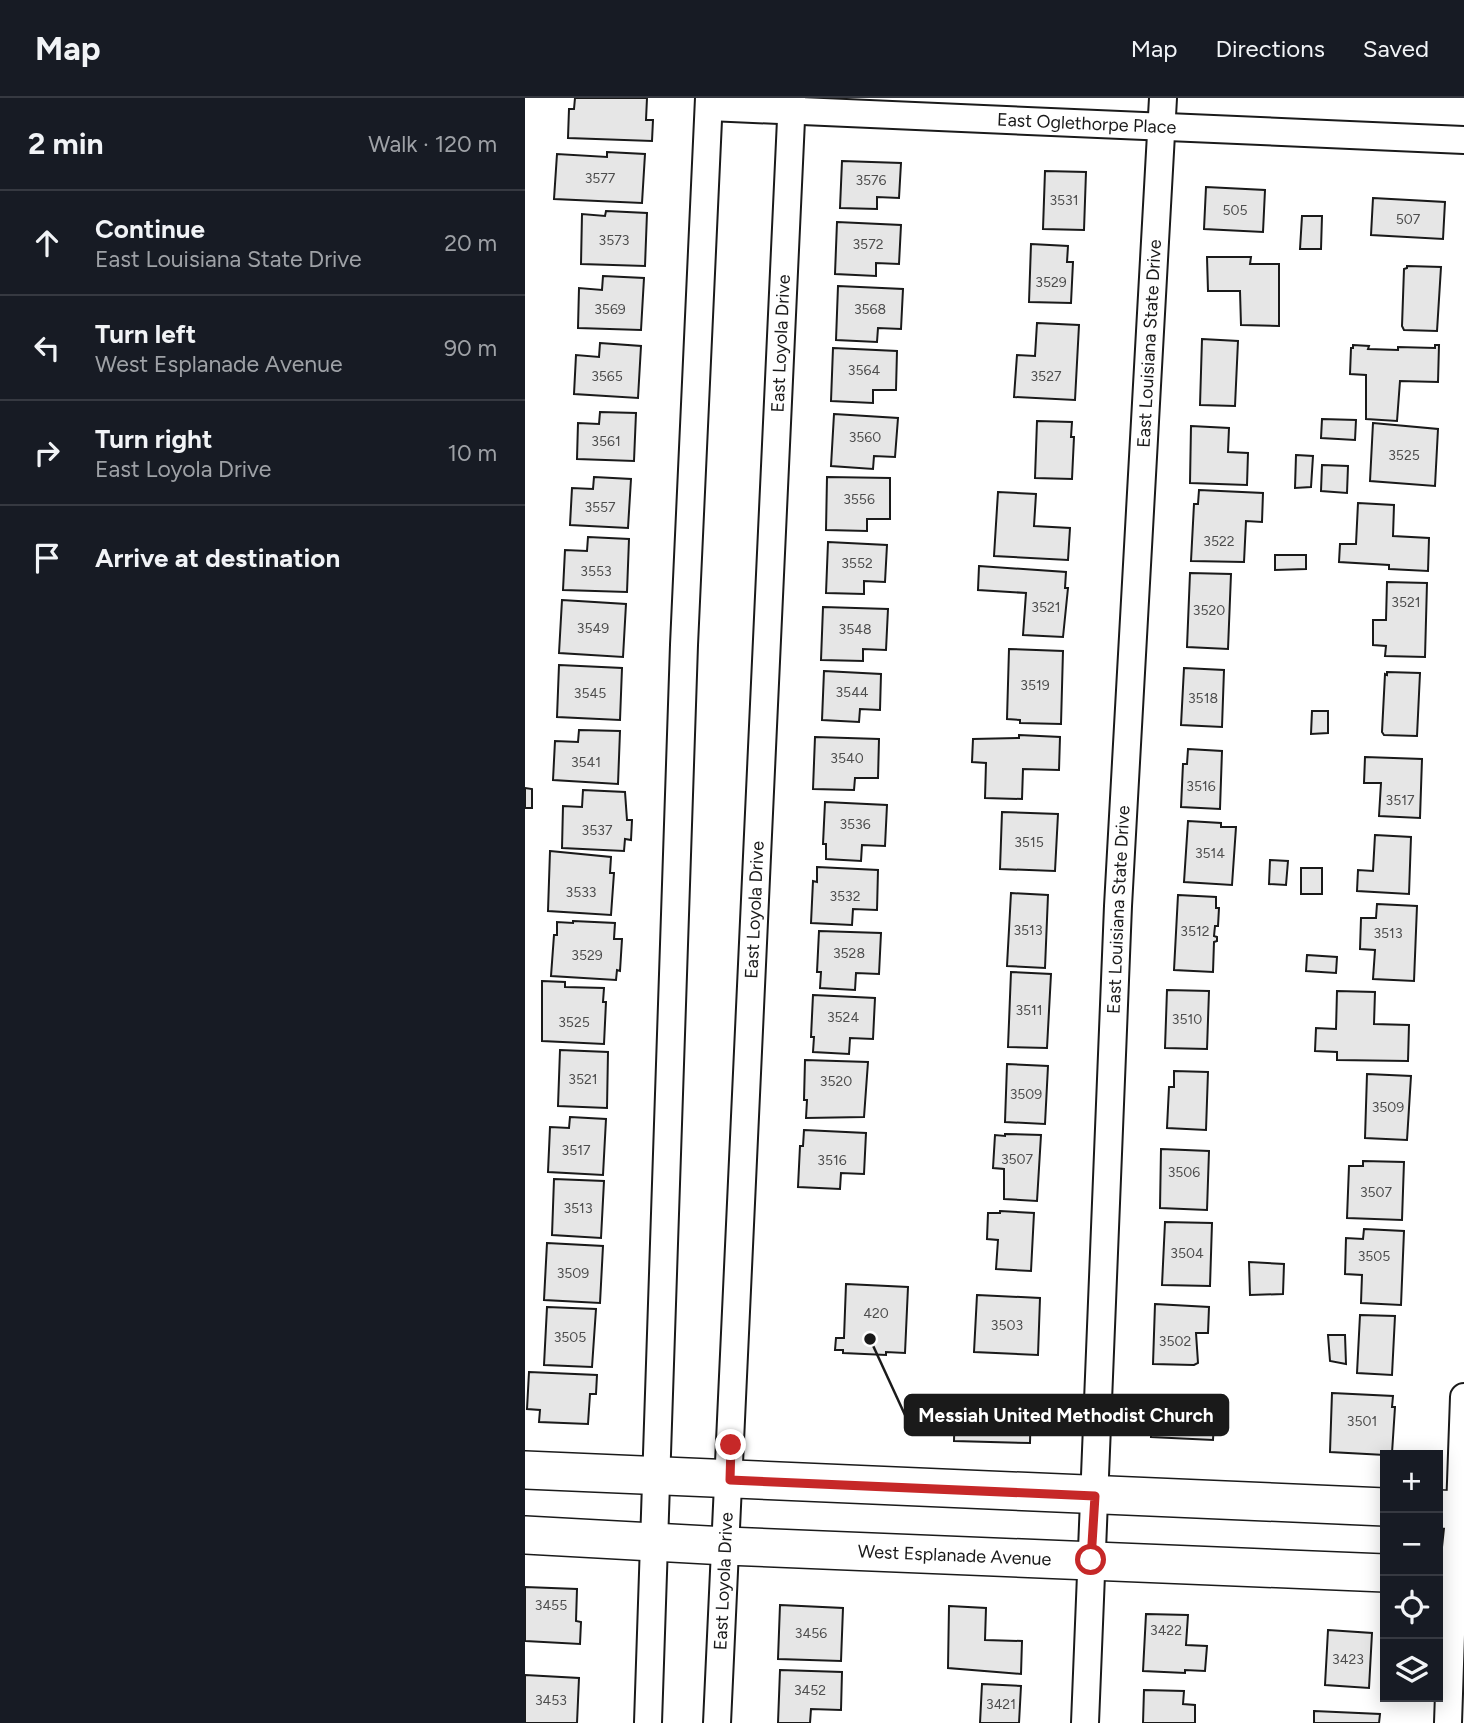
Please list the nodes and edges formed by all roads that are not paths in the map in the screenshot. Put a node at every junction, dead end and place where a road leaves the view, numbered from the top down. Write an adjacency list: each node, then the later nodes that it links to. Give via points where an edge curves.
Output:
1 (1163, 98): 4 (street, East Louisiana State Drive)
2 (709, 102): 3 (street, East Oglethorpe Place); 8 (street, via 684,645)
3 (792, 104): 4 (street, East Oglethorpe Place); 9 (street, East Loyola Drive)
4 (1162, 127): 5 (street, East Oglethorpe Place); 10 (street, East Louisiana State Drive, via 1118,906)
5 (1464, 140)
6 (1464, 1397): 12 (street)
7 (525, 1470): 8 (main road)
8 (657, 1476): 9 (main road); 14 (street)
9 (730, 1480): 10 (main road); 15 (street, East Loyola Drive)
10 (1095, 1496): 11 (main road); 16 (street, East Louisiana State Drive)
11 (1380, 1507)
12 (1454, 1510): 18 (street)
13 (525, 1535): 14 (main road, West Esplanade Avenue)
14 (656, 1543): 15 (main road, West Esplanade Avenue); 19 (street)
15 (726, 1546): 16 (main road, West Esplanade Avenue); 20 (street, East Loyola Drive)
16 (1091, 1560): 17 (main road, West Esplanade Avenue); 21 (street, East Louisiana State Drive)
17 (1380, 1573)
18 (1452, 1576): 22 (street)
19 (648, 1723)
20 (717, 1723)
21 (1085, 1723)
22 (1448, 1723)

